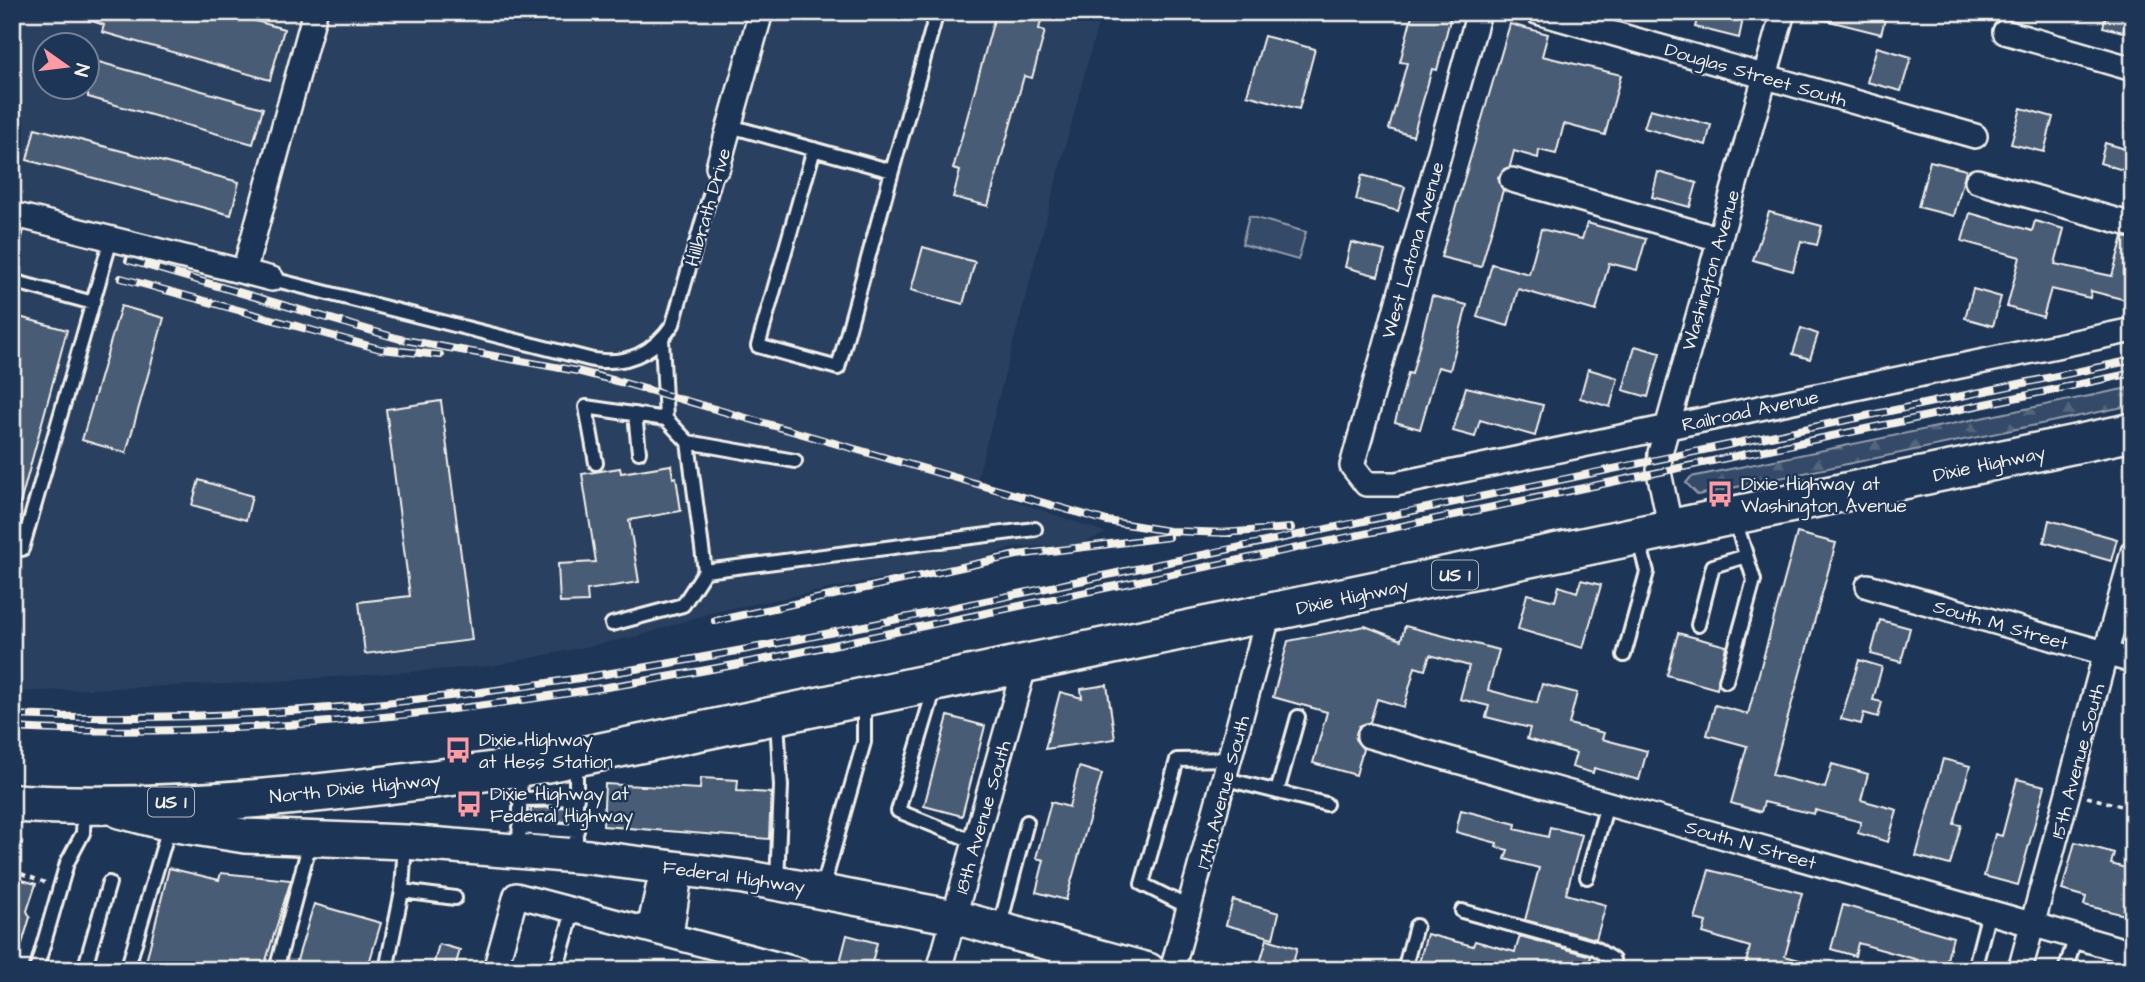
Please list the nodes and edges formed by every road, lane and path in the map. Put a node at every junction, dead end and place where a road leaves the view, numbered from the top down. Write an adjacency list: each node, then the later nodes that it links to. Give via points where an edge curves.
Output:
1 (315, 12): 22 (street)
2 (761, 12): 10 (street, Hillbrath Drive)
3 (937, 12): 14 (lane)
4 (1479, 12): 36 (street, West Latona Avenue, via 1352,466)
5 (1536, 12): 9 (street, Douglas Street South)
6 (1783, 12): 9 (street, Washington Avenue)
7 (2005, 32): 8 (street)
8 (2133, 69)
9 (1765, 77): 11 (street, Douglas Street South); 20 (street, Washington Avenue)
10 (730, 126): 12 (lane); 13 (street, Hillbrath Drive)
11 (1975, 136)
12 (814, 149): 14 (lane); 14 (lane, via 758,346 838,368)
13 (718, 167): 27 (lane, Hillbrath Drive, via 678,310)
14 (892, 171)
15 (1512, 180): 20 (street)
16 (1977, 181): 18 (street)
17 (16, 215): 19 (street); 21 (lane)
18 (2133, 225)
19 (111, 239): 22 (street); 25 (lane)
20 (1719, 239): 30 (street, Washington Avenue)
21 (12, 243)
22 (244, 272): 23 (street)
23 (272, 279): 27 (lane, Hillbrath Drive, via 606,362 633,358)
24 (12, 281): 25 (lane)
25 (93, 303): 40 (lane, via 22,548)
26 (2133, 330): 30 (street, Railroad Avenue)
27 (662, 339): 29 (lane)
28 (635, 414): 29 (lane); 33 (lane); 35 (lane, via 586,407)
29 (666, 419): 32 (lane)
30 (1667, 427): 36 (street, Railroad Avenue, via 1396,484); 39 (street, Washington Avenue, via 1660,453)
31 (2133, 432): 37 (main road, Dixie Highway / US 1)
32 (688, 442): 34 (lane); 43 (lane)
33 (639, 452)
34 (795, 461)
35 (596, 463)
36 (1366, 484)
37 (1734, 517): 39 (main road, Dixie Highway / US 1); 42 (lane)
38 (1035, 529): 43 (lane)
39 (1654, 534): 45 (main road, Dixie Highway / US 1); 49 (lane)
40 (12, 546)
41 (2133, 552): 48 (street, 15th Avenue South)
42 (1746, 556): 47 (lane, via 1713,566); 52 (lane, via 1754,580)
43 (705, 571): 46 (lane, via 683,605)
44 (1868, 586): 48 (street, South M Street)
45 (1269, 613): 51 (main road, Dixie Highway / US 1); 59 (street, 17th Avenue South)
46 (612, 624)
47 (1698, 625)
48 (2106, 654): 50 (street, South M Street); 91 (street, 15th Avenue South)
49 (1624, 655)
50 (2133, 661)
51 (1025, 664): 53 (main road, Dixie Highway / US 1); 76 (street, 18th Avenue South)
52 (1726, 681)
53 (936, 682): 54 (main road, Dixie Highway / US 1); 76 (lane, via 898,811)
54 (863, 698): 55 (main road, Dixie Highway / US 1); 82 (lane, via 864,742)
55 (776, 716): 58 (main road, North Dixie Highway / US 1); 80 (lane, via 781,786)
56 (1298, 717): 61 (lane)
57 (1369, 736): 67 (street, South N Street)
58 (576, 757): 60 (main road, North Dixie Highway / US 1); 63 (lane)
59 (1228, 769): 61 (lane); 87 (street, 17th Avenue South); 87 (lane, via 1177,760 1142,884)
60 (520, 783): 63 (lane); 64 (main road, North Dixie Highway / US 1); 73 (lane)
61 (1277, 792): 66 (lane)
62 (2085, 797): 69 (path)
63 (577, 798): 77 (lane)
64 (244, 799): 68 (main road, North Dixie Highway / US 1); 72 (main road, Federal Highway)
65 (12, 803): 68 (main road, North Dixie Highway / US 1)
66 (1326, 804)
67 (1607, 804): 79 (lane); 89 (street, South N Street)
68 (91, 806): 71 (main road, Federal Highway); 84 (lane)
69 (2133, 809)
70 (1027, 822): 93 (lane)
71 (170, 824): 72 (main road, Federal Highway, via 245,836); 100 (lane)
72 (311, 838): 75 (main road, Federal Highway); 101 (lane)
73 (519, 839): 75 (main road, Federal Highway); 77 (main road, Federal Highway)
74 (22, 840): 84 (path, via 14,871 50,885)
75 (405, 842): 83 (lane)
76 (975, 842): 90 (street, 18th Avenue South)
77 (577, 844): 78 (main road, Federal Highway)
78 (672, 867): 80 (main road, Federal Highway); 94 (street)
79 (1587, 877)
80 (777, 882): 82 (main road, Federal Highway)
81 (109, 883): 99 (lane)
82 (822, 890): 90 (main road, Federal Highway)
83 (401, 891): 85 (lane); 102 (lane)
84 (52, 898): 98 (lane)
85 (455, 898)
86 (574, 908): 94 (street); 103 (street, via 516,895); 104 (lane)
87 (1190, 908): 108 (street, 17th Avenue South)
88 (1462, 911): 97 (lane, via 1584,943)
89 (1989, 912): 91 (street, South N Street); 110 (lane)
90 (954, 917): 93 (main road, Federal Highway); 106 (street, 18th Avenue South)
91 (2033, 925): 95 (street, South N Street); 111 (street, 15th Avenue South)
92 (1416, 926): 109 (lane)
93 (999, 929): 107 (main road, Federal Highway, via 1077,957)
94 (660, 932): 105 (street)
95 (2076, 937): 96 (street, South N Street); 112 (lane)
96 (2133, 953)
97 (1612, 965)
98 (36, 970)
99 (85, 970)
100 (127, 970)
101 (276, 970)
102 (386, 970)
103 (495, 970)
104 (556, 970)
105 (799, 970)
106 (939, 970)
107 (1147, 970)
108 (1172, 970)
109 (1404, 970)
110 (1974, 970)
111 (2020, 970)
112 (2065, 970)

